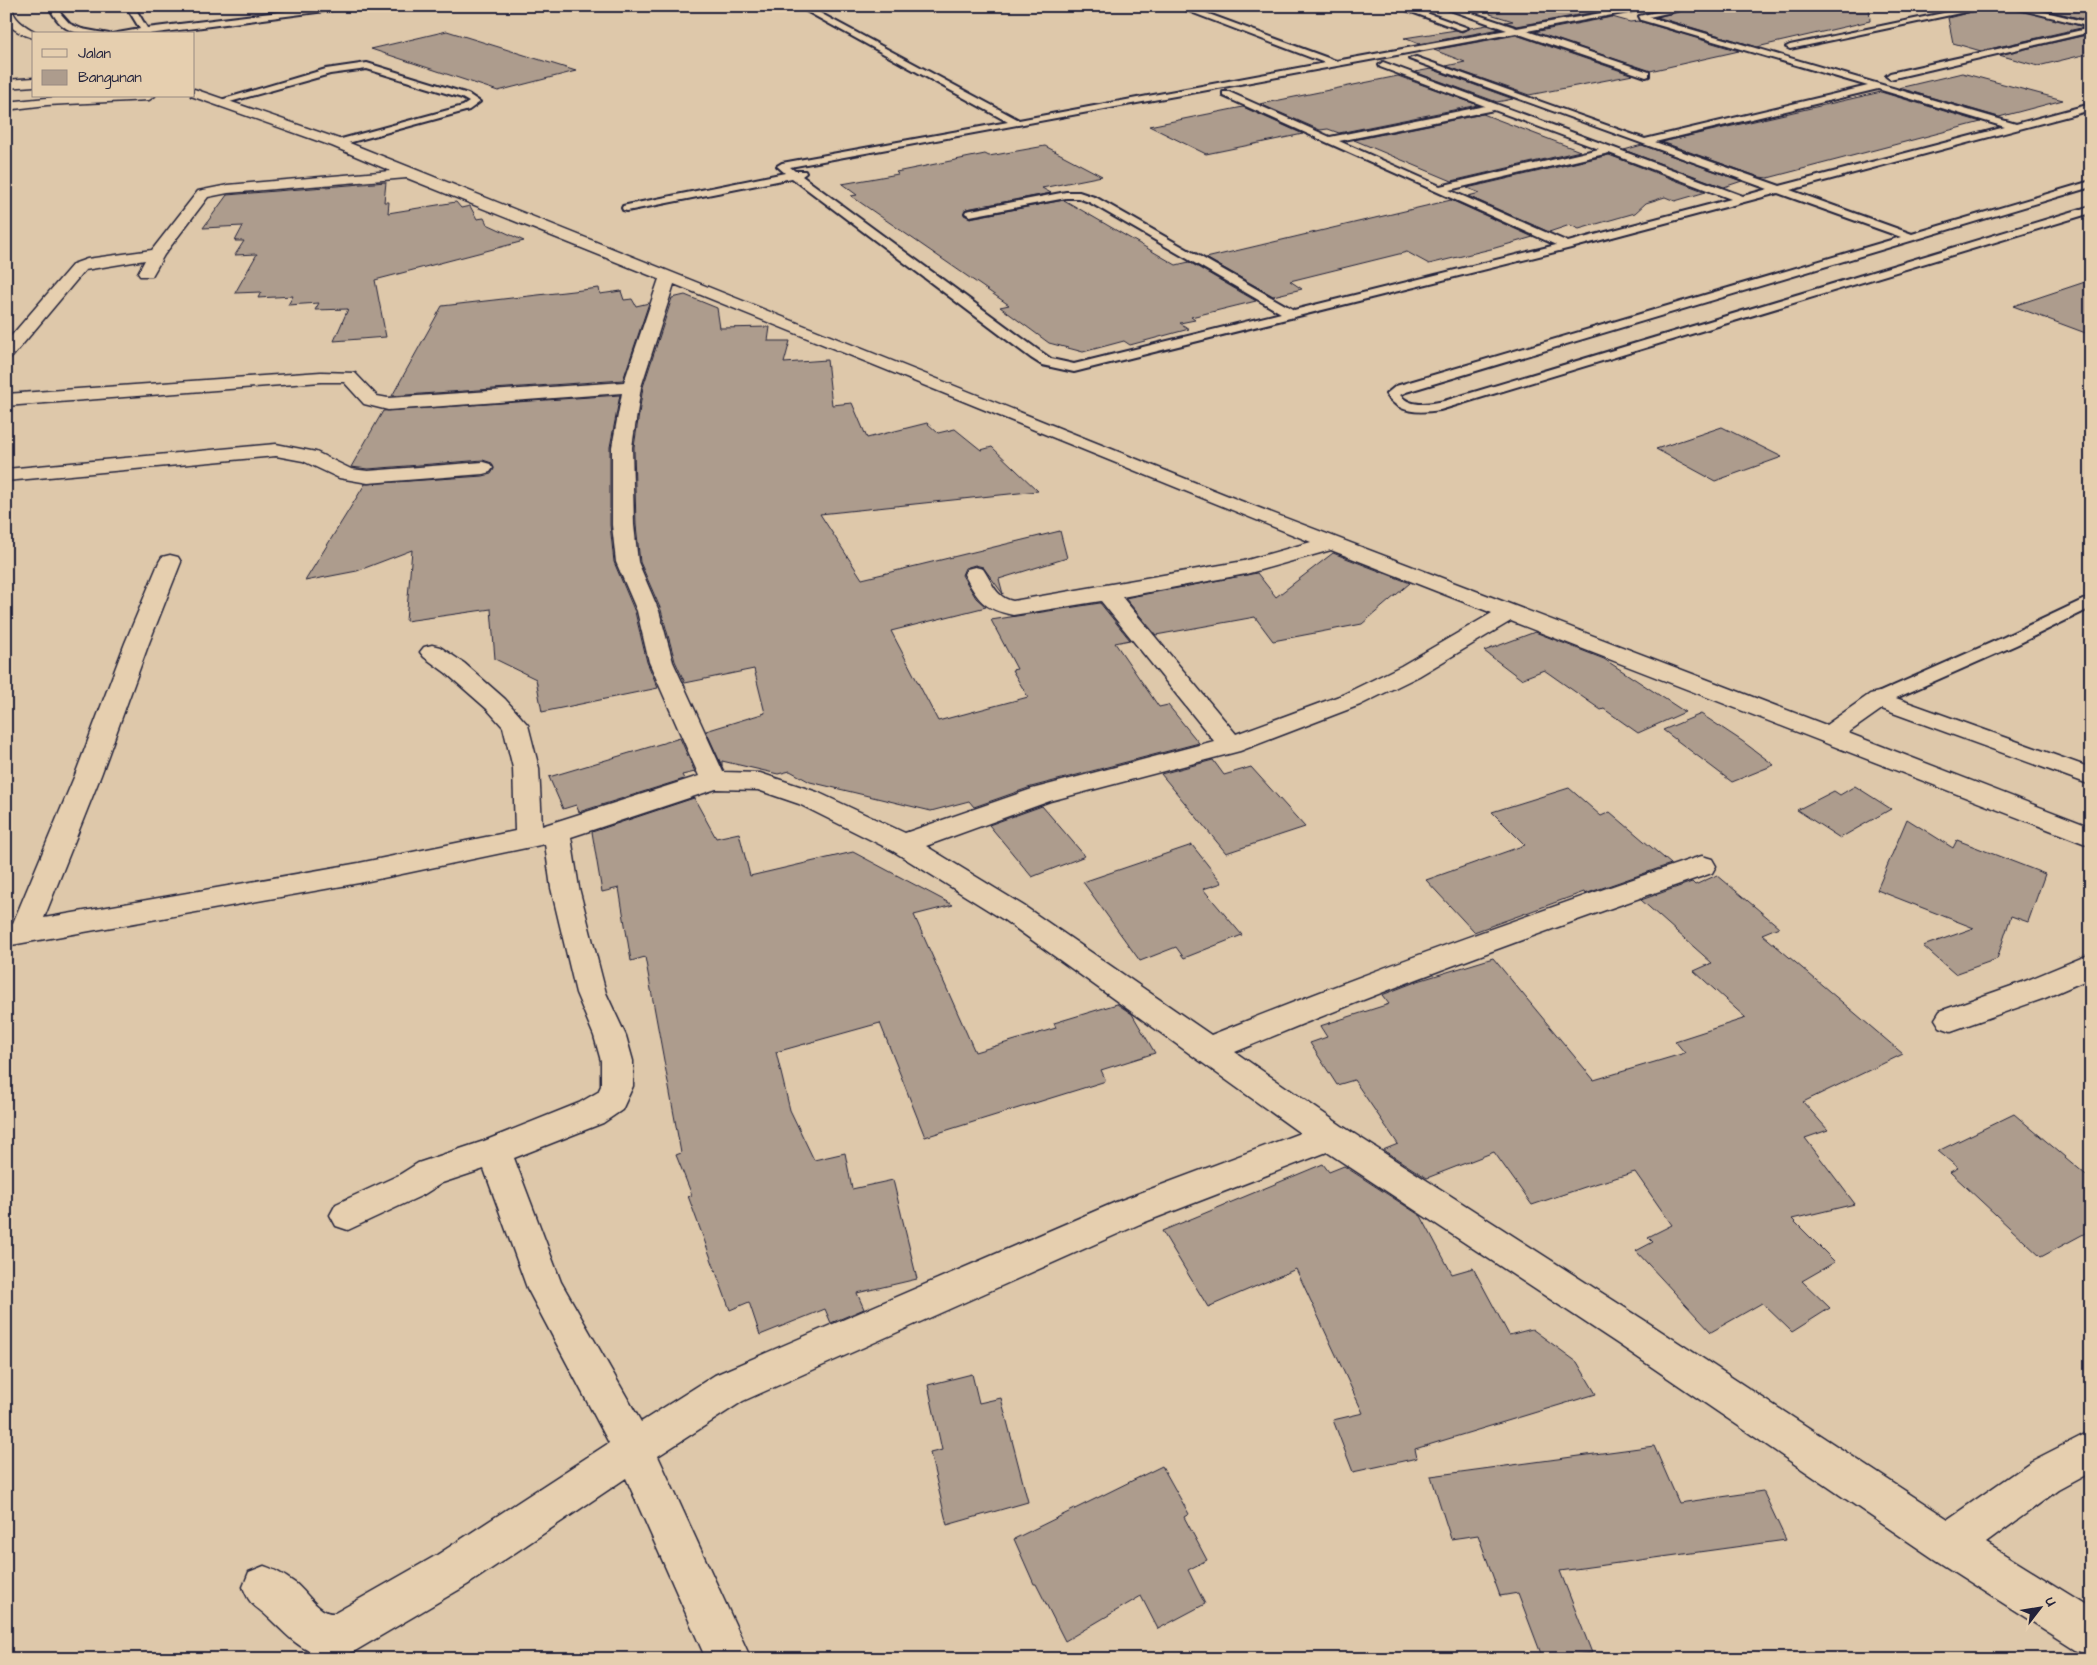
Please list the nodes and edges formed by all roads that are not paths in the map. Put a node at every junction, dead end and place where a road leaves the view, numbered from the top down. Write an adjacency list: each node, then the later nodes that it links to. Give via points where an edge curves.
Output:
1 (6, 6): 15 (street)
2 (53, 6): 24 (lane, via 65,26)
3 (130, 6): 21 (lane)
4 (319, 6): 21 (lane)
5 (348, 6): 21 (lane)
6 (801, 6): 50 (lane)
7 (1179, 6): 34 (lane)
8 (1399, 6): 27 (lane)
9 (1443, 6): 23 (lane)
10 (1604, 6): 16 (lane)
11 (1695, 6): 17 (lane)
12 (1989, 6): 31 (lane)
13 (2010, 6): 20 (lane)
14 (1654, 7): 16 (lane); 17 (lane)
15 (6, 10): 26 (street, via 7,16 18,27)
16 (1623, 12): 18 (lane); 23 (lane)
17 (1667, 12): 18 (lane); 19 (lane)
18 (1639, 17): 28 (lane); 40 (lane)
19 (1686, 17)
20 (2091, 25)
21 (145, 30): 25 (lane)
22 (2091, 30): 38 (lane, via 1886,75)
23 (1515, 31): 27 (lane); 28 (lane)
24 (86, 32)
25 (130, 32)
26 (32, 34)
27 (1488, 36): 29 (lane); 34 (lane)
28 (1533, 37): 29 (lane); 36 (lane)
29 (1506, 42): 33 (lane)
30 (1780, 44): 31 (lane)
31 (1790, 47): 32 (lane)
32 (1808, 52)
33 (1414, 59): 35 (lane); 54 (lane)
34 (1335, 64): 50 (lane)
35 (1383, 64): 42 (lane); 46 (lane)
36 (1646, 74)
37 (32, 82): 39 (street)
38 (1909, 82)
39 (6, 84)
40 (1879, 87): 52 (lane); 54 (lane)
41 (195, 94): 44 (street)
42 (1226, 94): 51 (lane); 53 (lane)
43 (108, 98): 45 (street)
44 (219, 102): 55 (street); 55 (lane, via 328,71 367,66 465,96 475,102 466,108)
45 (6, 106)
46 (1495, 106): 53 (lane); 56 (lane)
47 (2091, 107): 49 (lane)
48 (2022, 115): 49 (lane)
49 (2041, 120): 52 (lane)
50 (1016, 122): 59 (lane, via 782,166)
51 (1050, 127)
52 (2016, 127): 62 (lane)
53 (1329, 140): 61 (lane)
54 (1644, 142): 62 (lane)
55 (337, 143): 58 (street)
56 (1610, 150): 61 (lane); 63 (lane)
57 (814, 171): 59 (lane)
58 (410, 174): 70 (street, via 228,189 203,194); 72 (street)
59 (794, 175): 64 (lane); 73 (lane, via 1036,355 1059,366 1074,368)
60 (2091, 184): 67 (lane)
61 (1438, 189): 68 (lane)
62 (1777, 190): 63 (lane); 67 (lane)
63 (1743, 200): 68 (lane)
64 (627, 208)
65 (2091, 209): 69 (lane)
66 (970, 213): 73 (lane, via 1066,194 1079,195)
67 (1911, 238): 69 (lane); 69 (lane, via 1410,386 1393,394 1406,406 1434,408 1446,405)
68 (1567, 246): 73 (lane)
69 (1951, 252)
70 (157, 254): 71 (street); 74 (street, via 79,267)
71 (146, 272)
72 (668, 277): 75 (street); 79 (street)
73 (1292, 314)
74 (6, 353)
75 (632, 387): 76 (street, via 388,404 371,400 349,377 322,377); 90 (street, via 622,447 627,562 648,611 661,662)
76 (6, 400)
77 (483, 468): 78 (street, via 368,477 346,474 309,456 276,450)
78 (6, 474)
79 (1333, 543): 82 (street, via 1246,567); 84 (street)
80 (170, 562): 95 (street, via 88,775)
81 (975, 574): 82 (street, via 998,607 1031,607)
82 (1107, 594): 88 (street)
83 (2091, 600): 86 (lane, via 2010,641)
84 (1508, 612): 87 (street); 88 (street, via 1410,671 1350,700)
85 (432, 652): 91 (street, via 496,704 515,725)
86 (1879, 699): 87 (street); 89 (street)
87 (1830, 734): 92 (street)
88 (1232, 746): 93 (street, via 1041,795)
89 (2091, 777)
90 (714, 780): 91 (street); 93 (street, via 760,782 808,798)
91 (543, 834): 95 (street, via 359,873); 100 (street, via 565,888 591,993 610,1036 617,1061 617,1086 610,1102 591,1113)
92 (2091, 837)
93 (903, 844): 98 (street, via 1014,913)
94 (1702, 866): 98 (street, via 1343,994)
95 (15, 933)
96 (2091, 965): 97 (street, via 2034,990)
97 (1951, 1019)
98 (1207, 1050): 99 (street)
99 (1330, 1136): 102 (street, via 1128,1213 729,1388); 104 (street, via 1632,1332)
100 (495, 1151): 101 (street, via 430,1173); 102 (street, via 545,1288)
101 (348, 1215)
102 (634, 1449): 105 (street, via 450,1569 339,1635 327,1636 312,1629); 107 (street)
103 (2091, 1450): 104 (street, via 2044,1476)
104 (1949, 1544): 106 (street)
105 (264, 1587)
106 (2091, 1633)
107 (729, 1659)

